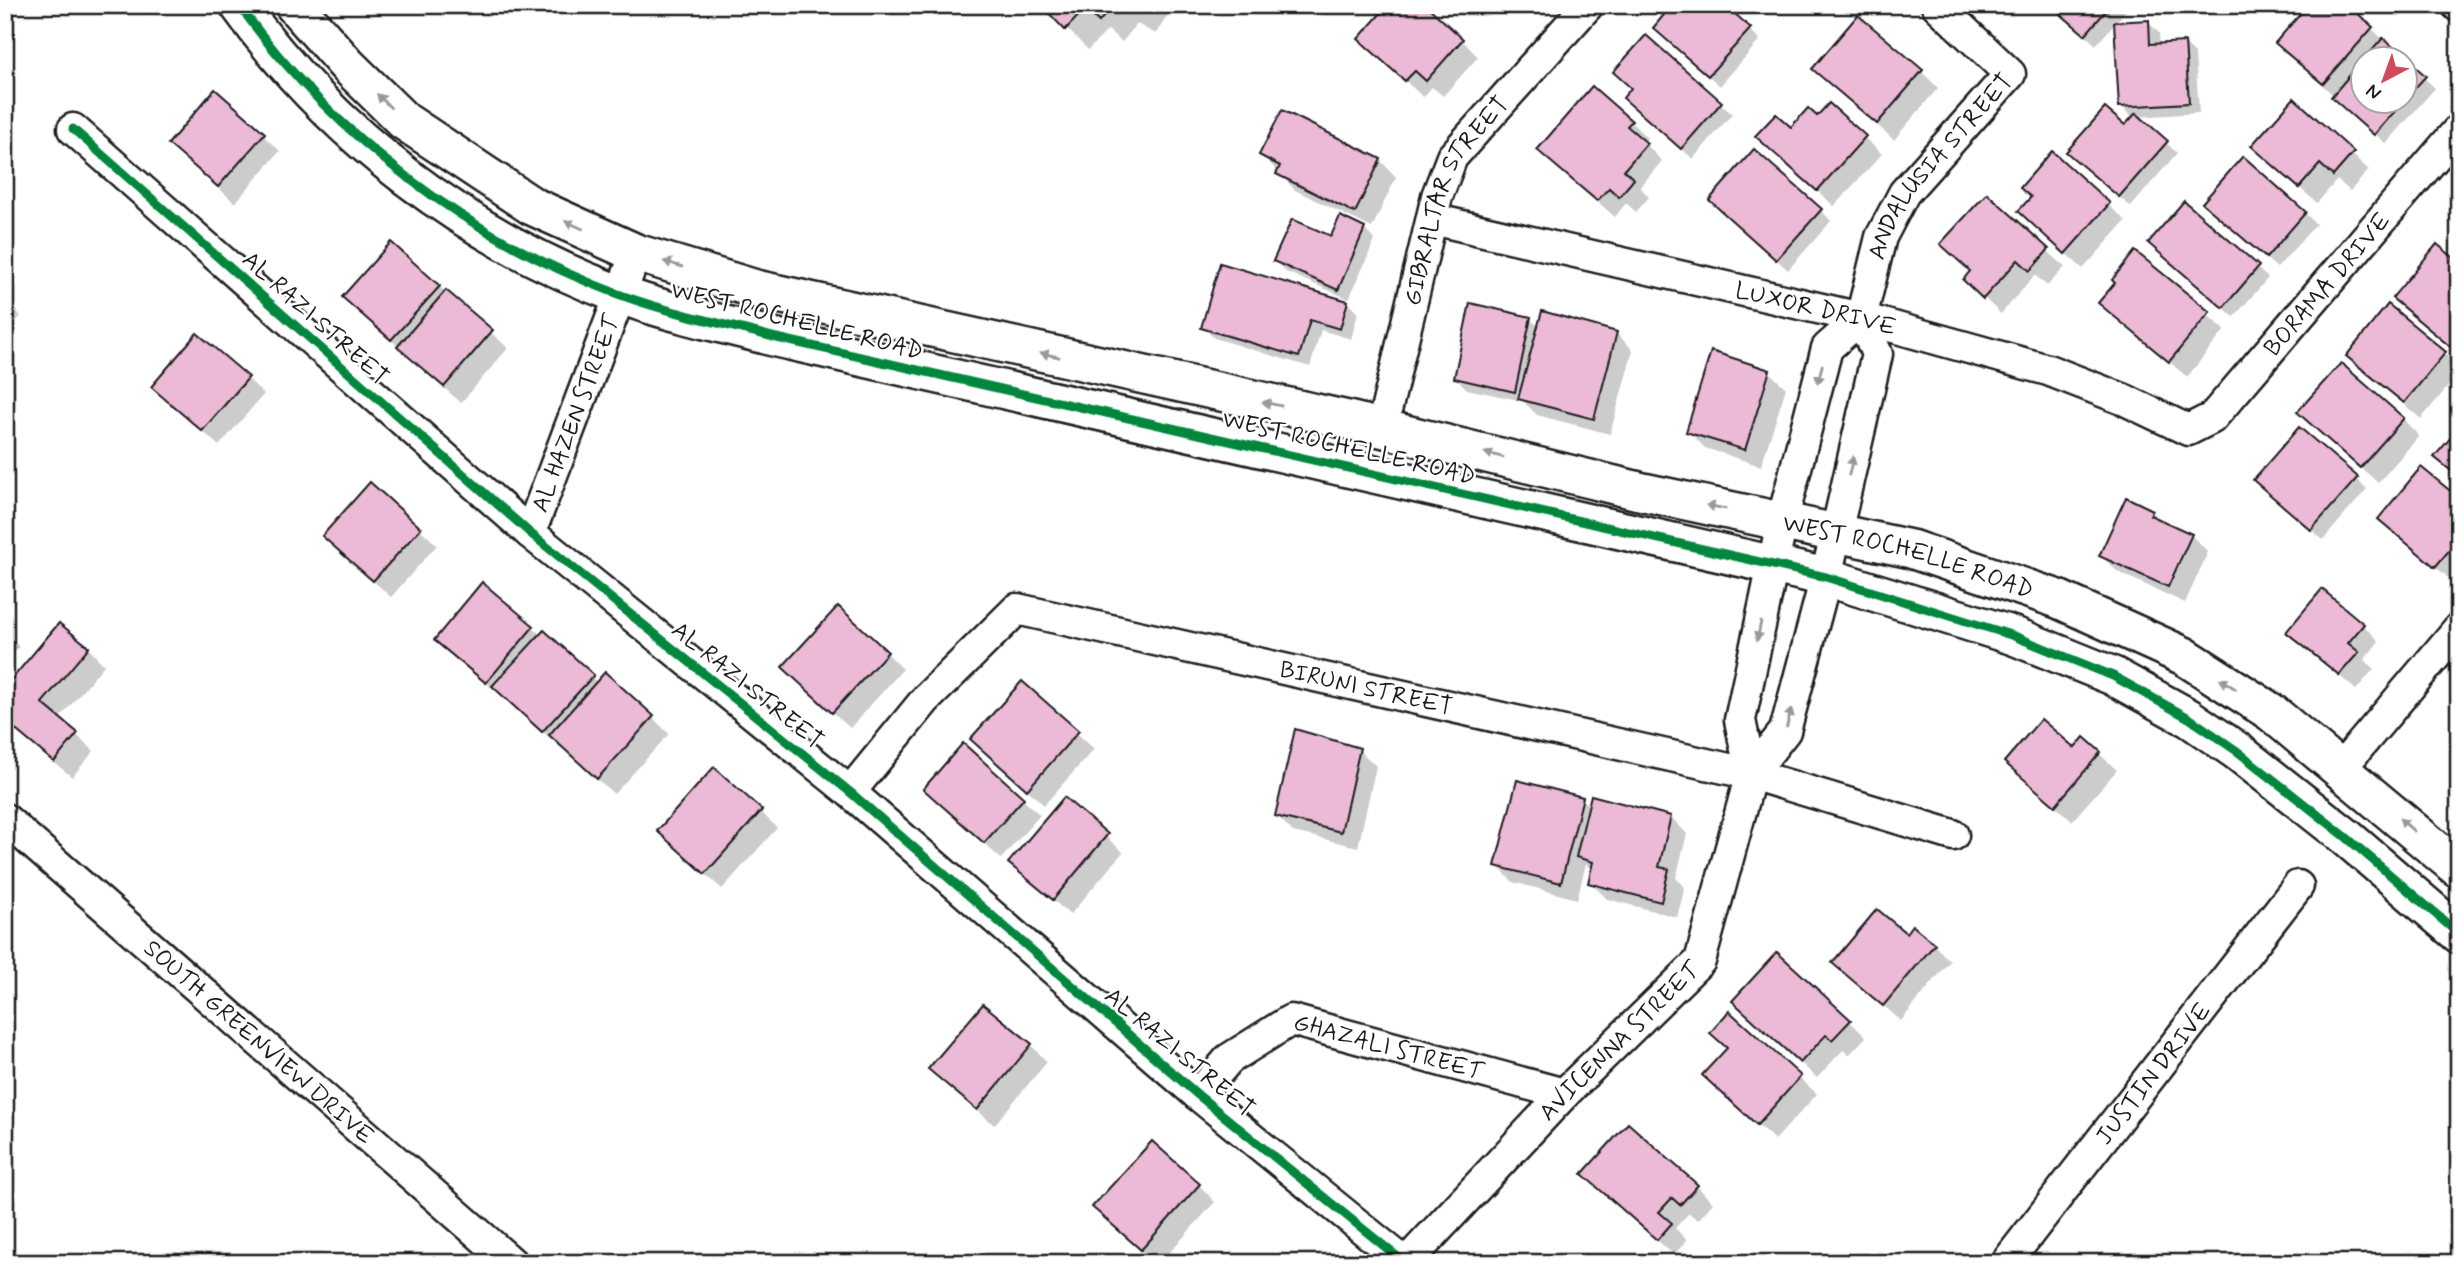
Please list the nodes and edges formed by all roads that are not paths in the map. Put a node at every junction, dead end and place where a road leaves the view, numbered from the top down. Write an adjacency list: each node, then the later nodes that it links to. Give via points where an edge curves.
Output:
1 (239, 5): 9 (street, WEST ROCHELLE ROAD, via 304,87 396,169 536,259)
2 (295, 5): 8 (street, WEST ROCHELLE ROAD, one-way to 2, via 532,206 404,121)
3 (1588, 5): 7 (street, GIBRALTAR STREET, via 1452,157)
4 (1937, 5): 10 (street, ANDALUSIA STREET, via 2010,74 1903,193 1881,237)
5 (73, 129): 14 (street, AL RAZI STREET)
6 (2459, 129): 12 (street, BORAMA DRIVE, via 2212,418)
7 (1432, 219): 10 (street, LUXOR DRIVE); 11 (street, GIBRALTAR STREET)
8 (636, 253): 9 (street, AL HAZEN STREET); 11 (street, WEST ROCHELLE ROAD, one-way to 8, via 756,289)
9 (620, 295): 14 (street, AL HAZEN STREET); 16 (street, WEST ROCHELLE ROAD, via 777,338)
10 (1861, 318): 12 (street, LUXOR DRIVE, via 2048,370); 13 (street, one-way to 13, via 1826,348); 15 (street, one-way to 10, via 1877,354)
11 (1382, 428): 13 (street, WEST ROCHELLE ROAD, one-way to 11)
12 (2188, 429)
13 (1782, 522): 15 (street, WEST ROCHELLE ROAD); 16 (street)
14 (530, 533): 21 (street, AL RAZI STREET)
15 (1835, 533): 17 (street); 19 (street, WEST ROCHELLE ROAD, one-way to 15, via 2271,712 2184,656 2058,599 1911,549)
16 (1773, 564): 17 (street, WEST ROCHELLE ROAD); 20 (street, AVICENNA STREET, one-way to 20, via 1740,720)
17 (1826, 577): 20 (street, AVICENNA STREET, one-way to 17, via 1785,731); 26 (street, WEST ROCHELLE ROAD, via 2014,636 2113,676 2189,718 2346,837)
18 (2459, 628): 19 (street)
19 (2341, 768): 24 (street, WEST ROCHELLE ROAD, one-way to 19)
20 (1751, 774): 21 (street, BIRUNI STREET, via 1017,609 926,699); 23 (street, BIRUNI STREET); 27 (street, AVICENNA STREET, via 1700,961)
21 (850, 792): 28 (street, AL RAZI STREET)
22 (5, 819): 29 (street, SOUTH GREENVIEW DRIVE)
23 (1953, 835)
24 (2459, 869)
25 (2298, 886): 31 (street, JUSTIN DRIVE)
26 (2459, 934)
27 (1564, 1094): 28 (street, GHAZALI STREET, via 1291,1020 1229,1059); 30 (street, AVICENNA STREET)
28 (1198, 1095): 30 (street, AL RAZI STREET)
29 (512, 1263)
30 (1406, 1263)
31 (2006, 1263)

